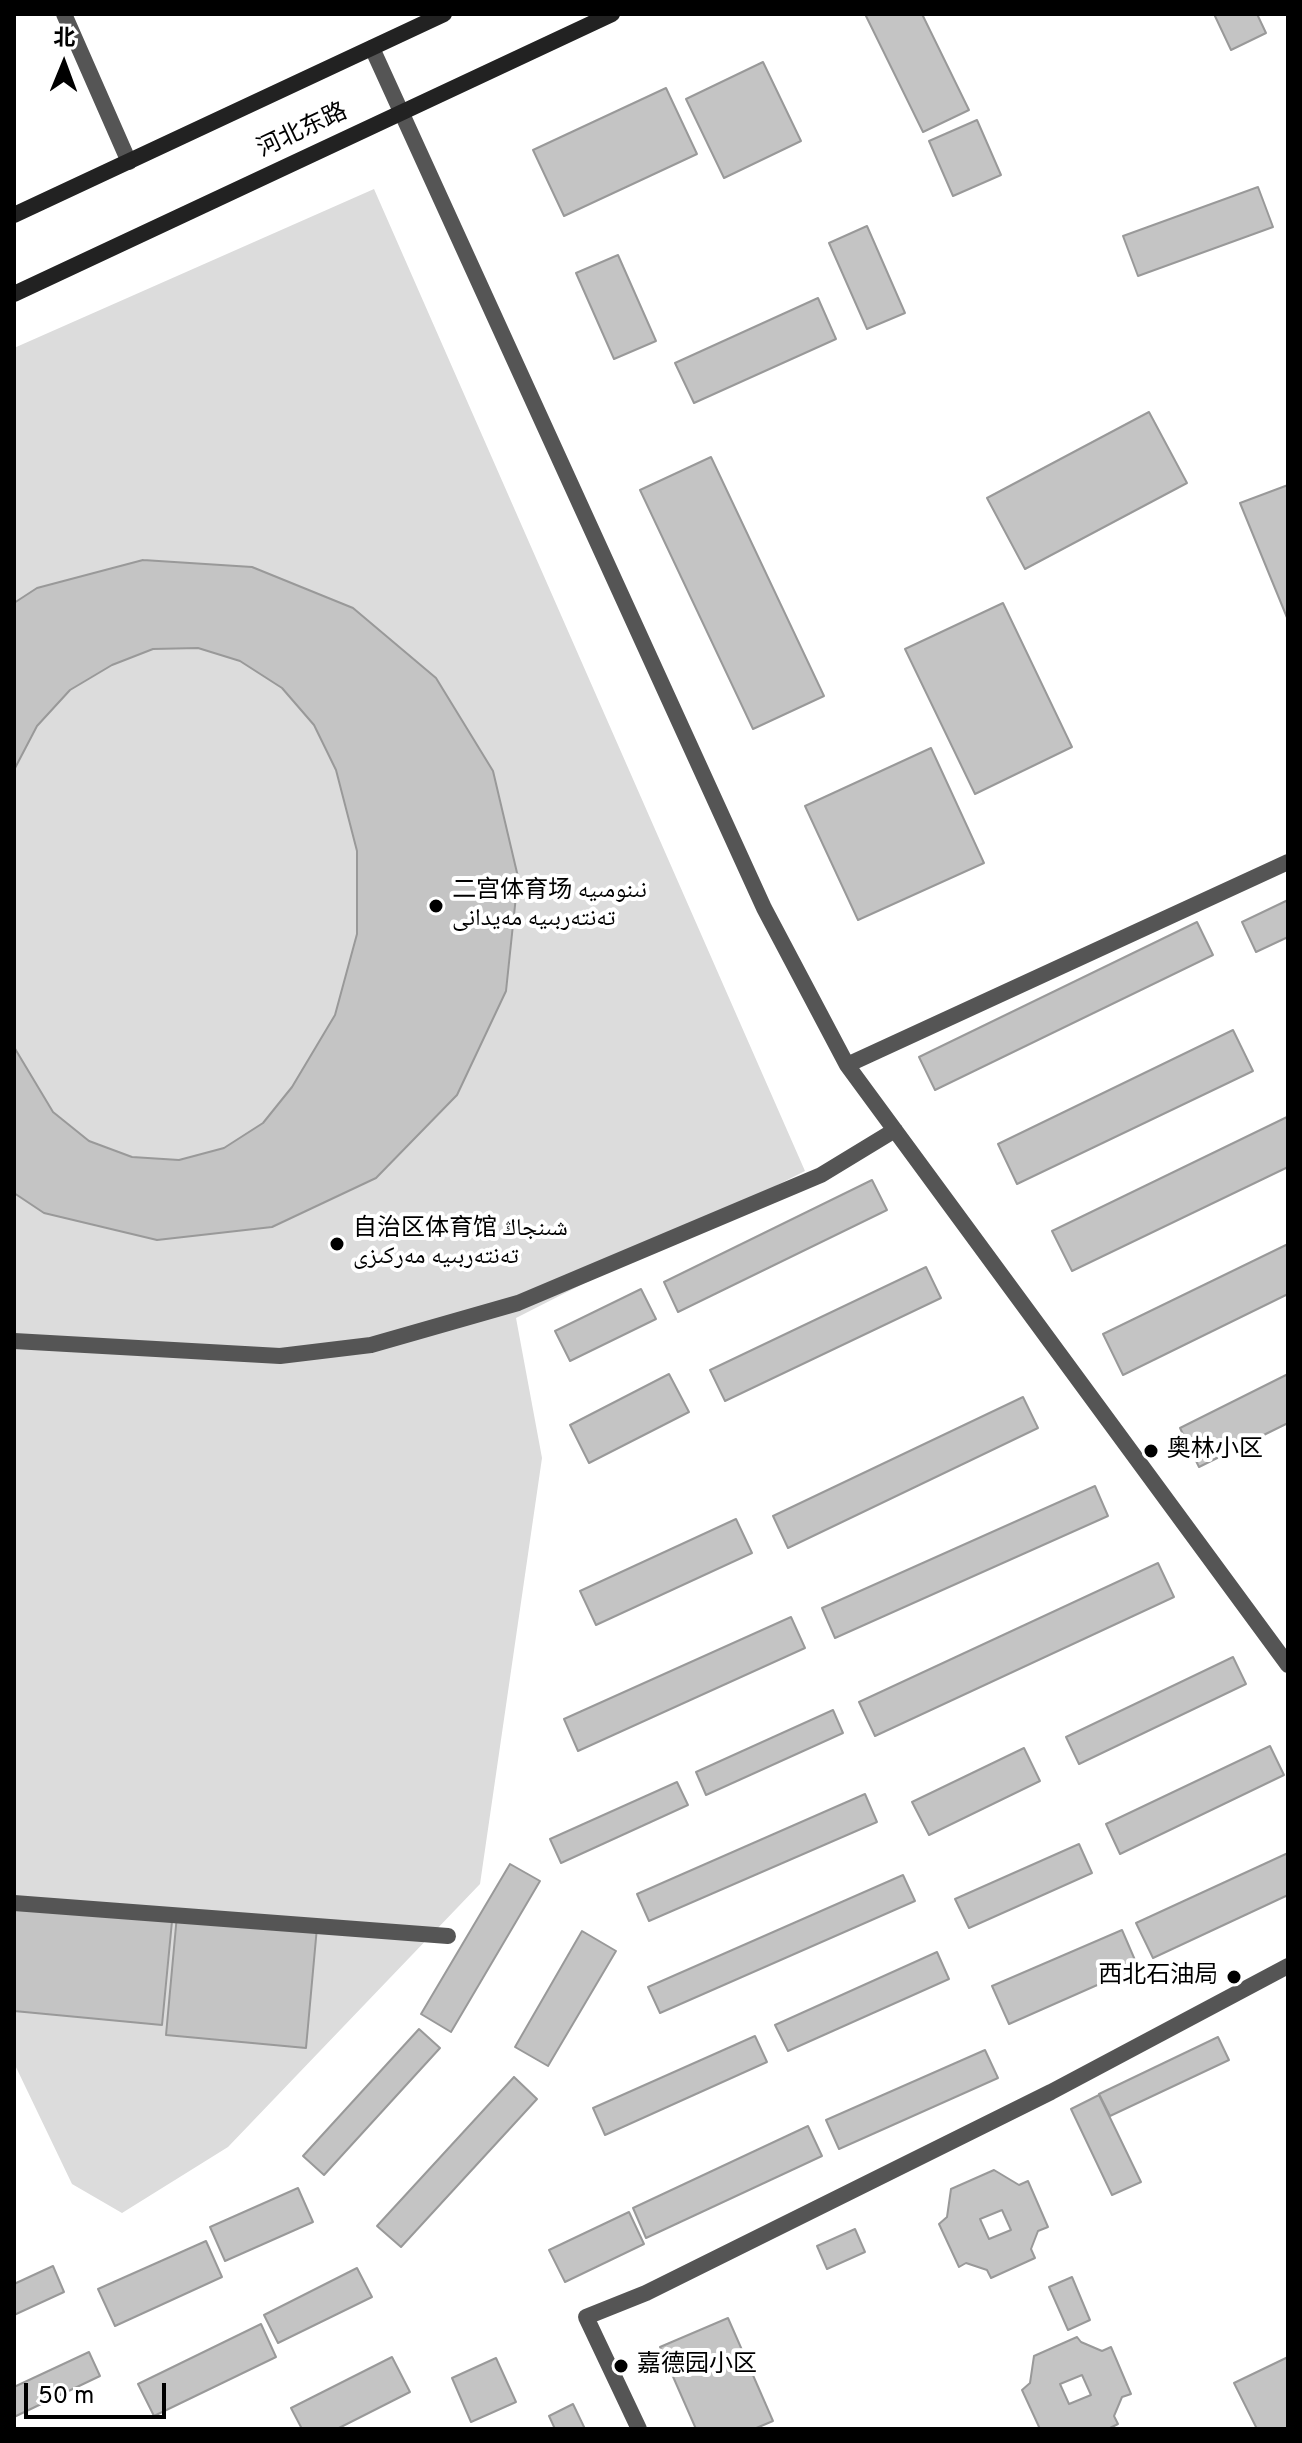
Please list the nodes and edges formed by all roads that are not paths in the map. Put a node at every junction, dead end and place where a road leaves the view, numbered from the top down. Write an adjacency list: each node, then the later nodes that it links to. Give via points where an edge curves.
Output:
1 (64, 14): 6 (street)
2 (444, 14): 4 (main road)
3 (612, 14): 5 (main road, 河北东路)
4 (372, 48): 5 (street); 6 (main road)
5 (400, 113): 8 (main road, 河北东路); 10 (street, via 764,908)
6 (129, 162): 7 (main road)
7 (14, 215)
8 (14, 294)
9 (1288, 862): 10 (street)
10 (847, 1065): 11 (street)
11 (895, 1130): 12 (street, via 821,1175 518,1303 371,1345 280,1356); 13 (street)
12 (14, 1341)
13 (1288, 1665)
14 (14, 1903): 15 (street)
15 (448, 1936)
16 (1288, 1966): 17 (street, via 1051,2092 646,2293 586,2317)
17 (639, 2429)

